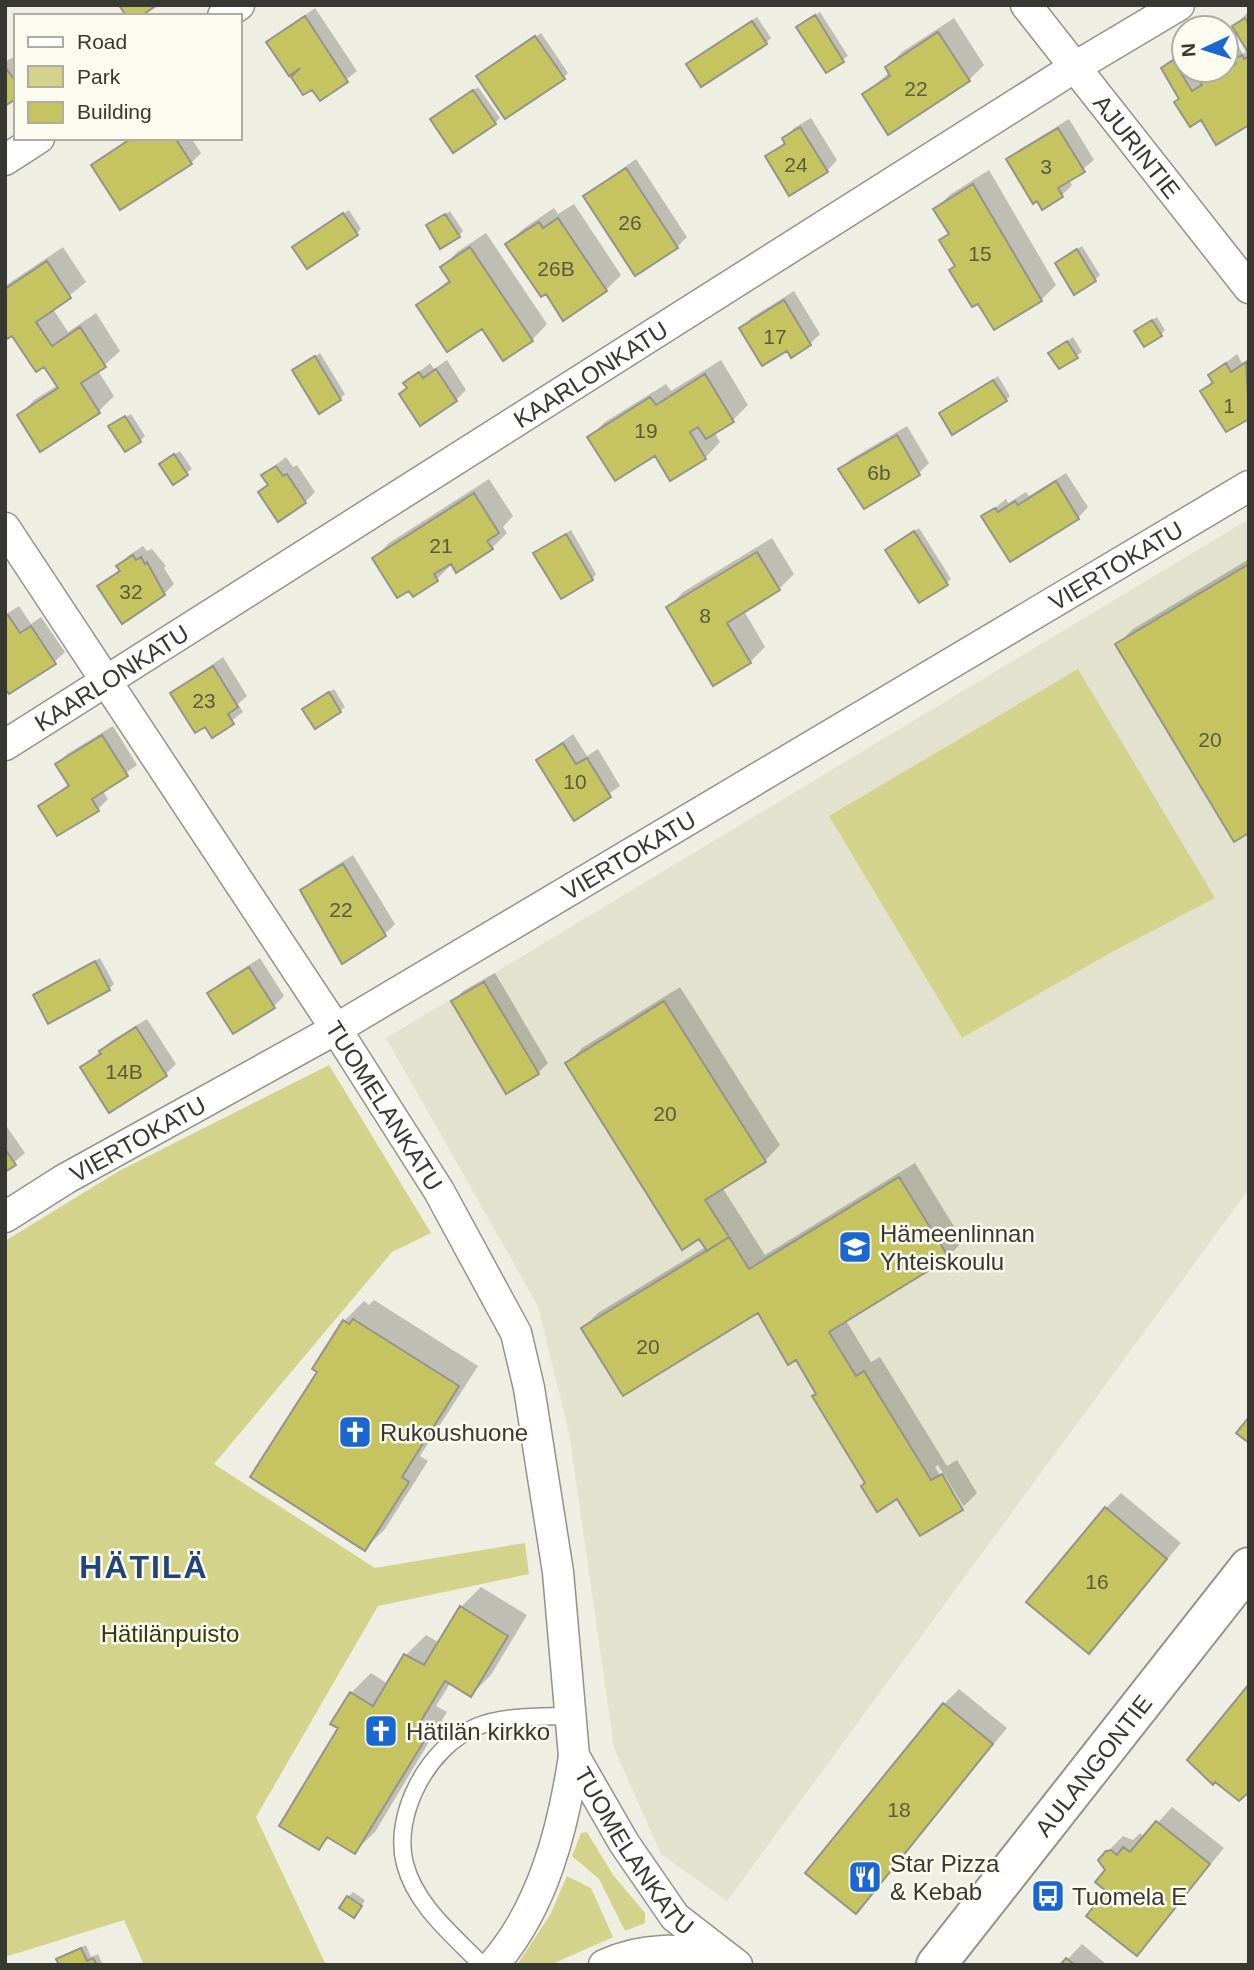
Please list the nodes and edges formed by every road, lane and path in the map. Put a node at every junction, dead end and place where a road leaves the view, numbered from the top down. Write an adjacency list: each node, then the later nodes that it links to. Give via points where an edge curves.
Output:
1 (1026, 5): 3 (street, AJURINTIE)
2 (1179, 5): 3 (street, KAARLONKATU)
3 (1075, 67): 6 (street, AJURINTIE); 9 (street, KAARLONKATU)
4 (36, 140): 5 (street)
5 (5, 160)
6 (1249, 288)
7 (1249, 486): 11 (street, VIERTOKATU)
8 (5, 528): 9 (street, TUOMELANKATU)
9 (108, 681): 10 (street, KAARLONKATU); 11 (street, TUOMELANKATU)
10 (5, 745)
11 (336, 1029): 12 (street, VIERTOKATU); 14 (street, TUOMELANKATU, via 439,1191 516,1333 558,1572)
12 (5, 1217)
13 (1249, 1567): 20 (main road, AULANGONTIE)
14 (571, 1716): 15 (street, TUOMELANKATU); 17 (lane, via 514,1719 475,1727 446,1748 408,1802 400,1830 405,1865 435,1919)
15 (574, 1756): 16 (street, TUOMELANKATU, via 624,1843 675,1917); 18 (street, TUOMELANKATU, via 566,1815 544,1875 528,1912)
16 (732, 1961): 19 (street, via 677,1948 628,1954)
17 (482, 1965)
18 (493, 1965)
19 (604, 1965)
20 (936, 1965)

